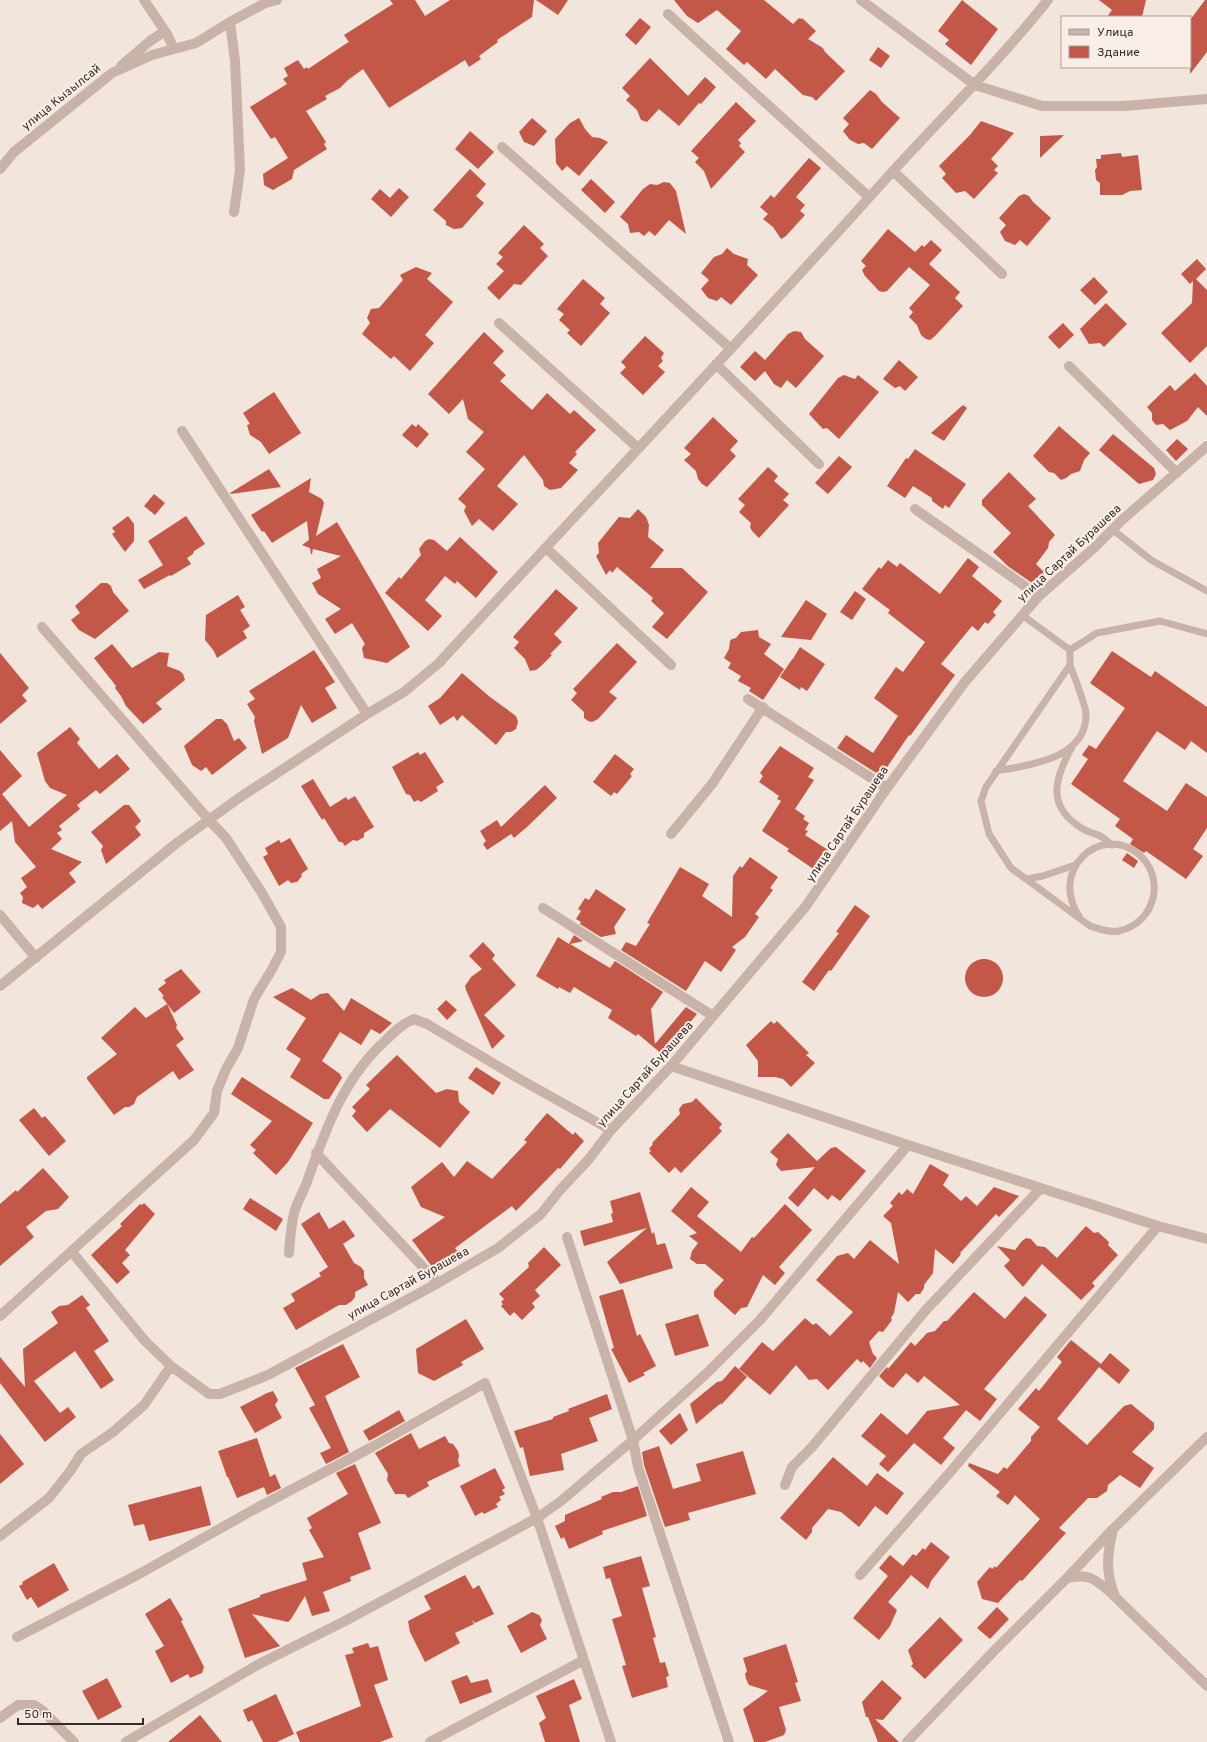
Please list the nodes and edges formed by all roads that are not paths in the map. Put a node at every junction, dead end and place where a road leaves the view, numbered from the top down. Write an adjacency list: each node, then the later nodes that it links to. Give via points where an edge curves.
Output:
1 (144, 0): 7 (street)
2 (277, 0): 6 (street, улица Кызылсай)
3 (861, 0): 10 (street)
4 (1048, 0): 10 (street)
5 (668, 14): 15 (street)
6 (230, 22): 8 (street, улица Кызылсай, via 196,43); 16 (street, via 235,61 240,170)
7 (165, 31): 8 (street); 9 (street)
8 (174, 49): 9 (street, улица Кызылсай, via 152,55)
9 (114, 72): 13 (street, улица Кызылсай, via 14,152)
10 (975, 85): 11 (street, via 1042,106 1124,106); 14 (street)
11 (1207, 99)
12 (502, 147): 19 (street)
13 (0, 169)
14 (893, 172): 15 (street); 17 (street)
15 (870, 197): 19 (street)
16 (234, 212)
17 (1002, 274)
18 (499, 323): 24 (street)
19 (730, 348): 20 (street)
20 (716, 364): 24 (street); 25 (street)
21 (1069, 366): 26 (street)
22 (182, 431): 40 (street)
23 (1207, 446): 26 (street, улица Сартай Бурашева)
24 (638, 448): 29 (street)
25 (819, 464)
26 (1177, 473): 28 (street, улица Сартай Бурашева)
27 (915, 509): 31 (street)
28 (1112, 530): 30 (lane, via 1150,560); 31 (street, улица Сартай Бурашева)
29 (546, 548): 36 (street); 40 (street, via 439,663 404,692)
30 (1207, 591)
31 (1039, 596): 32 (street, улица Сартай Бурашева)
32 (1022, 615): 35 (lane); 43 (street, улица Сартай Бурашева, via 964,683)
33 (42, 627): 44 (street)
34 (1207, 634): 35 (lane, via 1160,621 1097,633)
35 (1070, 650): 37 (lane)
36 (671, 665)
37 (1070, 665): 41 (lane, via 1086,714 1084,731); 42 (lane)
38 (748, 699): 39 (street)
39 (763, 707): 43 (street); 45 (street, via 712,784)
40 (367, 714): 44 (street)
41 (1072, 747): 42 (lane, via 1056,756 1029,765); 46 (lane, via 1057,784 1058,804 1066,816 1083,829 1100,836)
42 (996, 771): 48 (lane, via 981,801 988,834 1011,868)
43 (887, 788): 54 (street, улица Сартай Бурашева, via 806,906)
44 (208, 820): 52 (street); 63 (street, via 226,838 281,927 281,952 254,999 238,1048 217,1091 214,1113 205,1127 158,1175)
45 (671, 834)
46 (1112, 845): 47 (lane, via 1091,850); 51 (lane, via 1137,853 1147,863 1154,876 1152,906 1144,918 1132,927 1118,931 1104,931 1090,926)
47 (1075, 865): 48 (lane); 51 (lane, via 1068,886 1072,907)
48 (1026, 879): 51 (lane)
49 (543, 908): 54 (street)
50 (0, 915): 52 (street)
51 (1079, 916)
52 (36, 958): 53 (street)
53 (0, 986)
54 (713, 1016): 55 (street, улица Сартай Бурашева)
55 (671, 1066): 56 (street, улица Сартай Бурашева); 57 (street)
56 (612, 1130): 58 (street, via 414,1019 404,1023 376,1049 350,1080); 65 (street, улица Сартай Бурашева, via 541,1214 498,1248)
57 (908, 1145): 59 (street); 69 (street, via 760,1320 707,1374)
58 (316, 1153): 64 (street, via 294,1213); 65 (street)
59 (1041, 1188): 60 (street); 70 (street, via 925,1311 812,1447 792,1467)
60 (1158, 1226): 62 (street); 74 (street)
61 (567, 1237): 69 (street)
62 (1207, 1239)
63 (72, 1252): 66 (street); 67 (street, улица Сартай Бурашева, via 145,1341)
64 (289, 1252)
65 (438, 1283): 67 (street, улица Сартай Бурашева, via 268,1375 220,1394 210,1394)
66 (0, 1316)
67 (171, 1366): 73 (street, via 144,1405 113,1432 81,1454 49,1498)
68 (1207, 1437): 72 (street)
69 (633, 1440): 71 (street); 85 (street, via 638,1467)
70 (785, 1485)
71 (537, 1518): 77 (street, via 484,1383 372,1447); 78 (street); 82 (street, via 259,1664)
72 (1113, 1529): 75 (street); 76 (street, via 1108,1569 1109,1581)
73 (0, 1536)
74 (860, 1575)
75 (1067, 1578): 76 (street, via 1093,1578); 86 (street)
76 (1117, 1599): 79 (street)
77 (17, 1638)
78 (584, 1660): 83 (street); 84 (street)
79 (1206, 1682)
80 (0, 1718): 81 (street, via 18,1705 34,1705)
81 (74, 1742)
82 (126, 1742)
83 (430, 1742)
84 (611, 1742)
85 (729, 1742)
86 (907, 1742)

